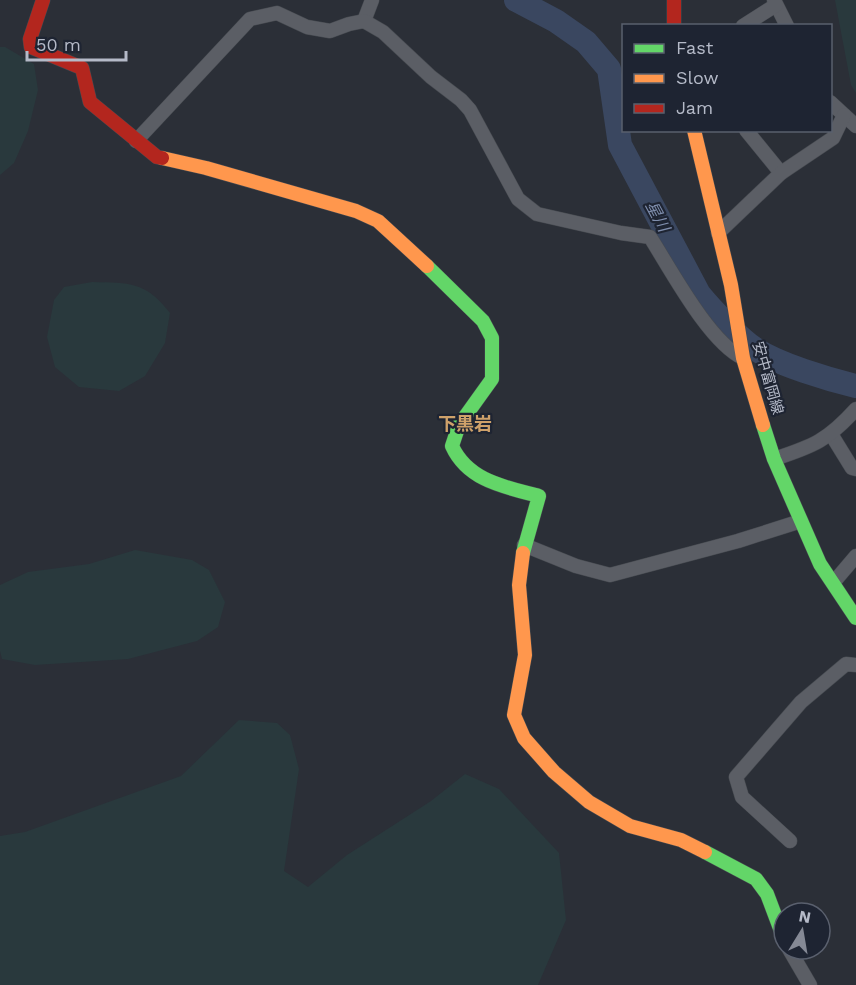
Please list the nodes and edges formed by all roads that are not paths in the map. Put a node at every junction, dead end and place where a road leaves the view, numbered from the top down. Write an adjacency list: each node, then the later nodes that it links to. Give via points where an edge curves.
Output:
1 (43, 0): 14 (street, via 31,47 82,68 90,102)
2 (372, 0): 5 (street)
3 (674, 0): 6 (street)
4 (775, 3): 7 (street); 8 (street)
5 (364, 21): 14 (street, via 330,31 307,27 277,13 250,19); 17 (street, via 383,32 466,105 518,200 537,214 650,237 692,304 732,353)
6 (674, 24)
7 (746, 24)
8 (786, 24)
9 (832, 103): 10 (street)
10 (844, 115): 11 (street); 15 (street, via 833,138)
11 (856, 126)
12 (748, 132): 15 (street)
13 (699, 133): 16 (street, 安中富岡線)
14 (136, 141): 23 (street, via 157,157 356,211 378,221 483,321 492,338 492,379 455,430 452,446 466,470 538,496)
15 (781, 173): 16 (street)
16 (718, 233): 17 (street, 安中富岡線)
17 (742, 355): 20 (street, 安中富岡線)
18 (856, 409): 19 (street)
19 (831, 434): 20 (street); 21 (street)
20 (774, 459): 22 (street, 安中富岡線)
21 (856, 469)
22 (801, 521): 23 (street, via 610,575); 25 (street, 安中富岡線)
23 (524, 545): 29 (street, via 519,585 525,655 514,715 524,738 554,772 589,802 630,826 681,840 756,879)
24 (856, 556): 25 (street)
25 (833, 583): 26 (street, 安中富岡線)
26 (856, 618)
27 (856, 665): 28 (street, via 846,664 801,702 736,777 742,797)
28 (790, 841)
29 (772, 909)
30 (796, 961): 31 (street)
31 (810, 985)

